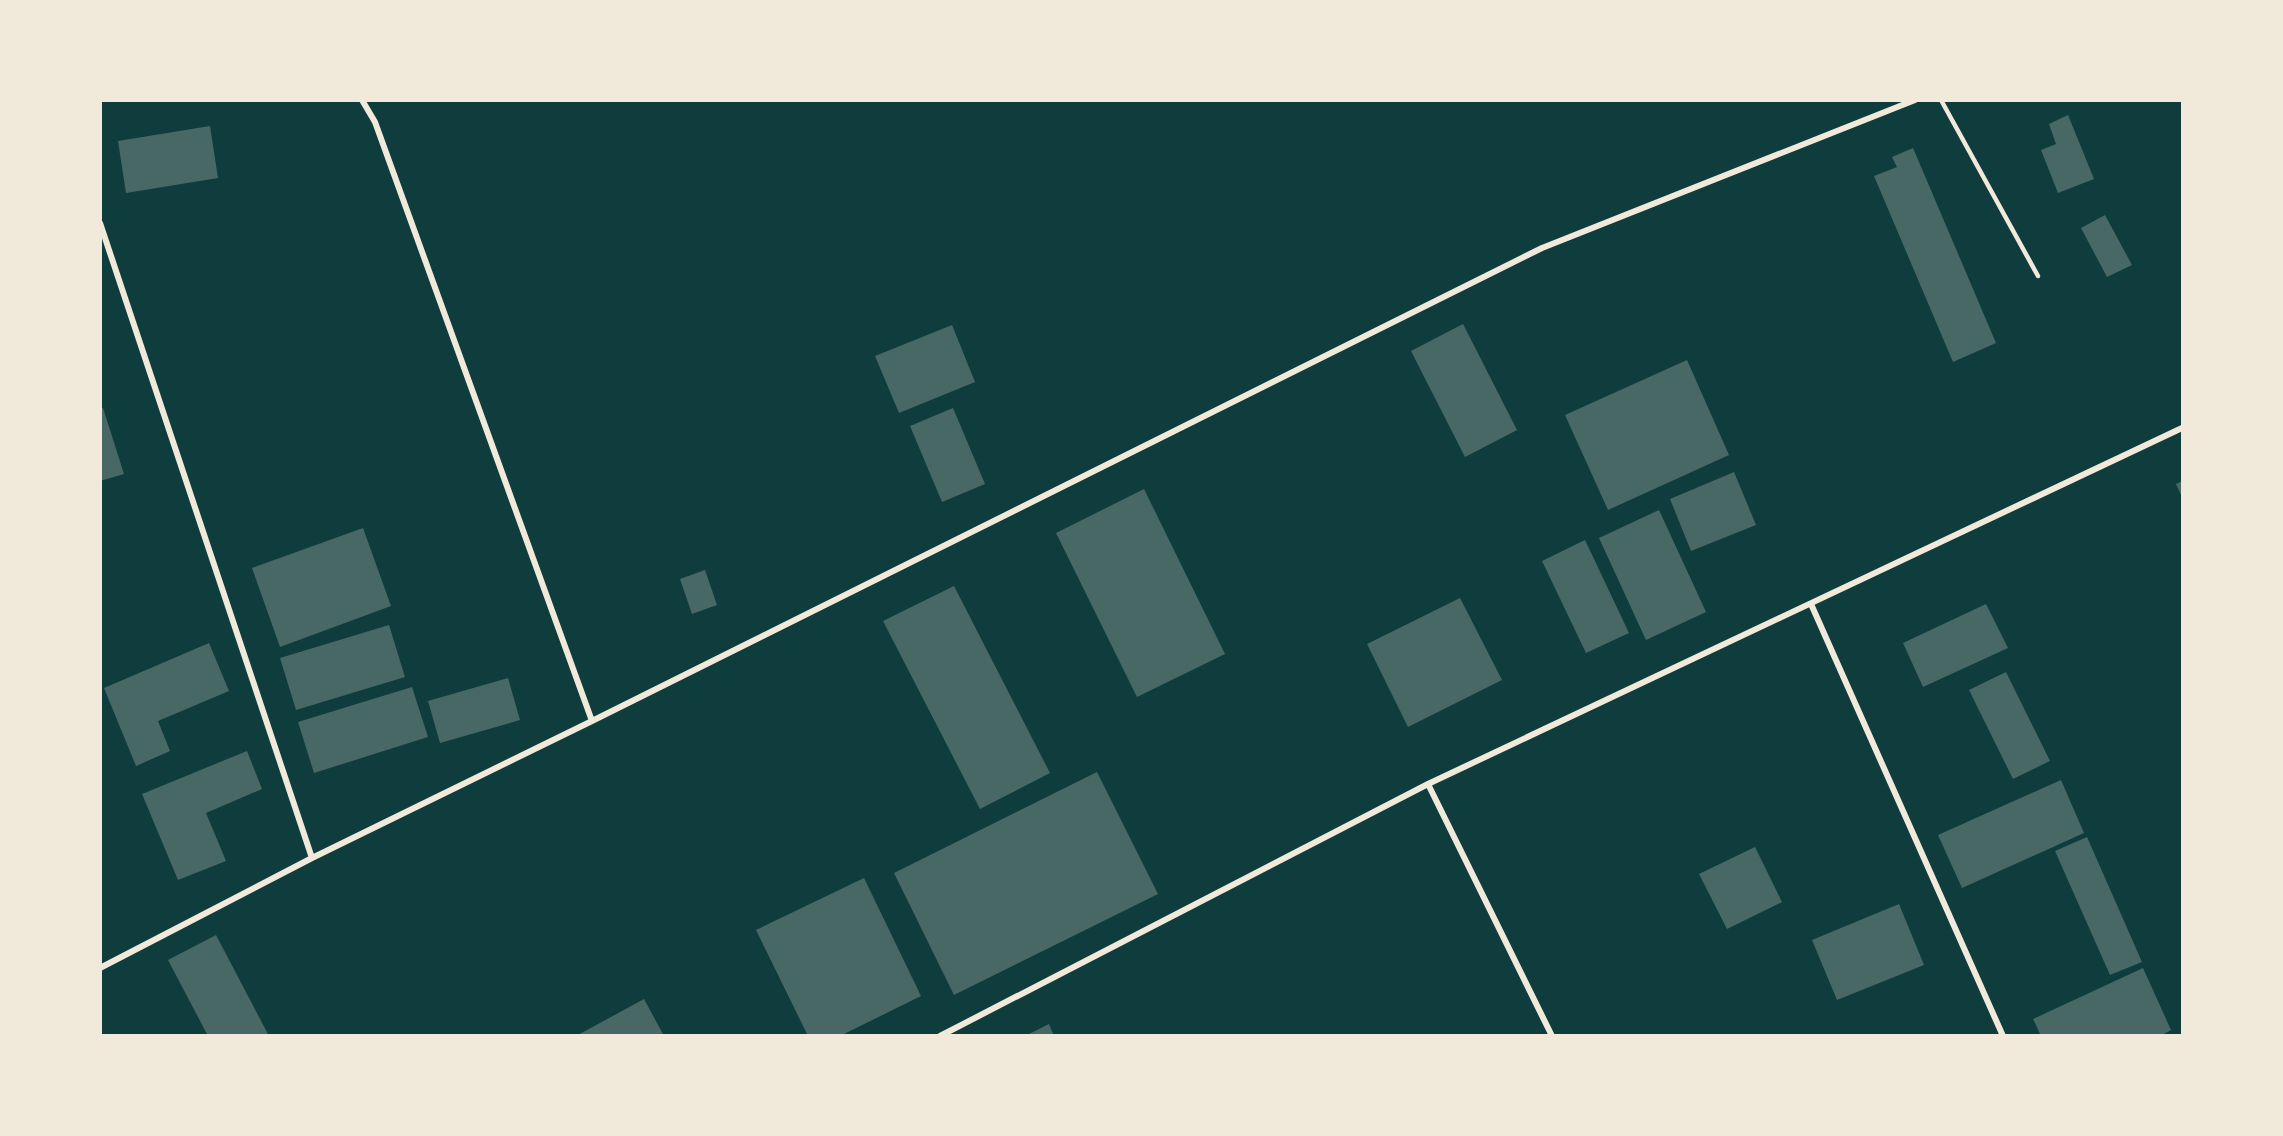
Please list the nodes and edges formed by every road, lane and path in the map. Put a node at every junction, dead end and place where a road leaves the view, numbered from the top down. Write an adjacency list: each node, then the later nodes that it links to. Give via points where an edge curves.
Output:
1 (362, 100): 8 (street, via 375,122)
2 (1915, 100): 8 (street, via 1542,248)
3 (1941, 100): 5 (lane)
4 (100, 223): 10 (street)
5 (2038, 276)
6 (2182, 428): 7 (street)
7 (1811, 604): 9 (street); 14 (street)
8 (592, 721): 10 (street)
9 (1428, 784): 12 (street); 13 (street)
10 (312, 858): 11 (street)
11 (100, 968)
12 (940, 1035)
13 (1552, 1035)
14 (2003, 1035)

